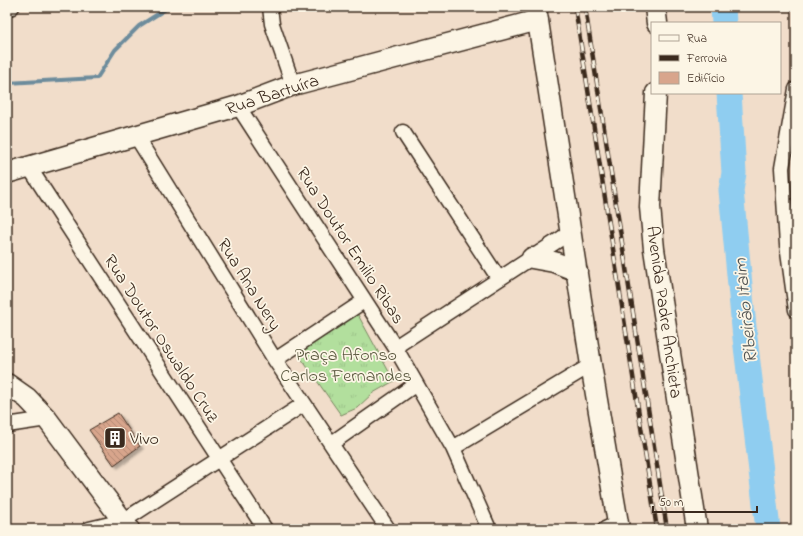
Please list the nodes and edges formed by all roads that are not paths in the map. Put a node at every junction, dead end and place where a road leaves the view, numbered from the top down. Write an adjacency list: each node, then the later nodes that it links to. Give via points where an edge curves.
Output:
1 (12, 7): 4 (street)
2 (270, 7): 7 (street, via 272,24)
3 (655, 7): 6 (main road)
4 (7, 9)
5 (537, 14): 7 (main road, Rua Bartuíra); 16 (main road)
6 (657, 22)
7 (293, 85): 10 (main road, Rua Bartuíra)
8 (796, 90): 14 (street)
9 (656, 94): 39 (main road, Avenida Padre Anchieta, via 650,207 654,249)
10 (238, 106): 12 (main road, Rua Bartuíra); 20 (street, Rua Doutor Emilio Ribas)
11 (403, 132): 19 (street)
12 (136, 136): 13 (main road, Rua Bartuíra); 23 (street, Rua Ana Nery)
13 (29, 167): 15 (main road, Rua Bartuíra); 32 (street, Rua Doutor Oswaldo Cruz)
14 (789, 170): 21 (street, via 787,245)
15 (7, 173)
16 (571, 232): 17 (street); 18 (main road)
17 (532, 258): 18 (main road, via 554,262); 19 (street)
18 (577, 271): 24 (main road)
19 (498, 279): 22 (street)
20 (364, 301): 22 (street, Rua Doutor Emilio Ribas); 23 (street)
21 (796, 310)
22 (395, 347): 26 (street, Rua Doutor Emilio Ribas)
23 (275, 360): 27 (street, Rua Ana Nery)
24 (591, 365): 31 (street); 34 (main road)
25 (7, 384): 28 (main road, via 27,398)
26 (416, 384): 30 (street); 31 (street, Rua Doutor Emilio Ribas)
27 (304, 404): 30 (street, Rua Ana Nery); 32 (street)
28 (47, 419): 29 (street); 33 (main road)
29 (7, 424)
30 (332, 442): 37 (street, Rua Ana Nery)
31 (453, 448): 38 (street, Rua Doutor Emilio Ribas)
32 (218, 458): 33 (street); 36 (street, Rua Doutor Oswaldo Cruz)
33 (126, 525): 35 (street)
34 (614, 527)
35 (89, 529)
36 (265, 529)
37 (388, 529)
38 (489, 529)
39 (698, 529)

